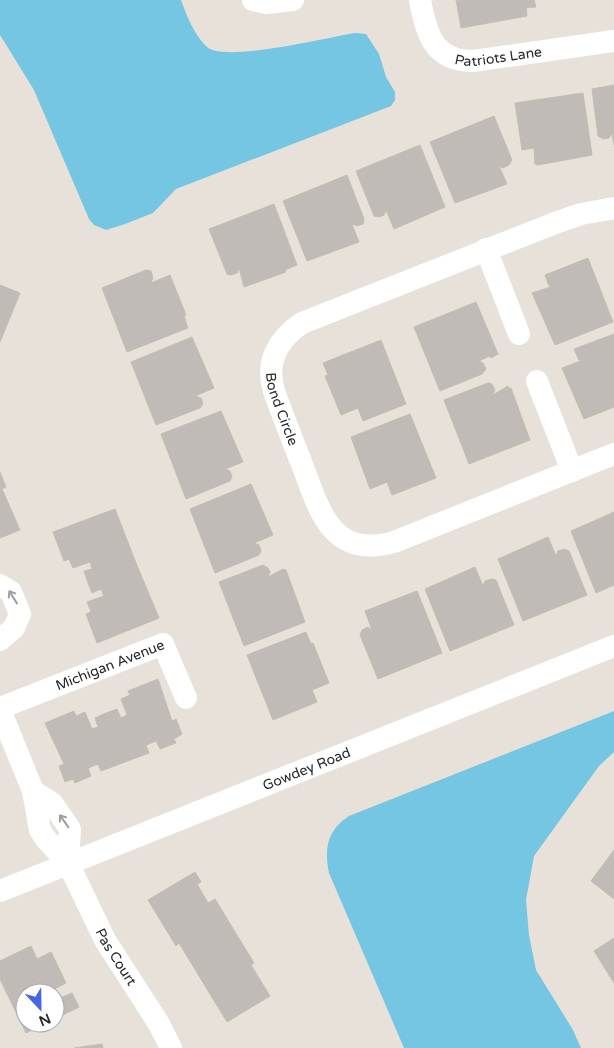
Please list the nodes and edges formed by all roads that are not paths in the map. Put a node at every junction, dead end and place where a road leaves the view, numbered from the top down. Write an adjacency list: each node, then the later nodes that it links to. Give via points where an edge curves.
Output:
1 (254, 0): 2 (street, via 266,3)
2 (293, 0)
3 (420, 0): 4 (street, Patriots Lane, via 424,24 434,44 447,57 458,61)
4 (614, 41)
5 (614, 208): 6 (street, Bond Circle, via 581,214)
6 (486, 249): 7 (street); 10 (street, Bond Circle, via 302,323 278,344 272,358 270,381 320,513 348,540 367,547 378,546)
7 (519, 334)
8 (537, 381): 10 (street)
9 (614, 454): 10 (street, Bond Circle)
10 (572, 471)
11 (0, 585): 12 (street, one-way to 11, via 14,628 20,614 11,592)
12 (0, 640)
13 (614, 646): 16 (street, Gowdey Road)
14 (186, 698): 15 (street, Michigan Avenue, via 163,644)
15 (0, 709): 16 (street, Michigan Avenue, via 34,791 52,803 70,829)
16 (68, 863): 17 (street, Gowdey Road); 18 (street, Pas Court, via 105,940)
17 (0, 891)
18 (171, 1048)

